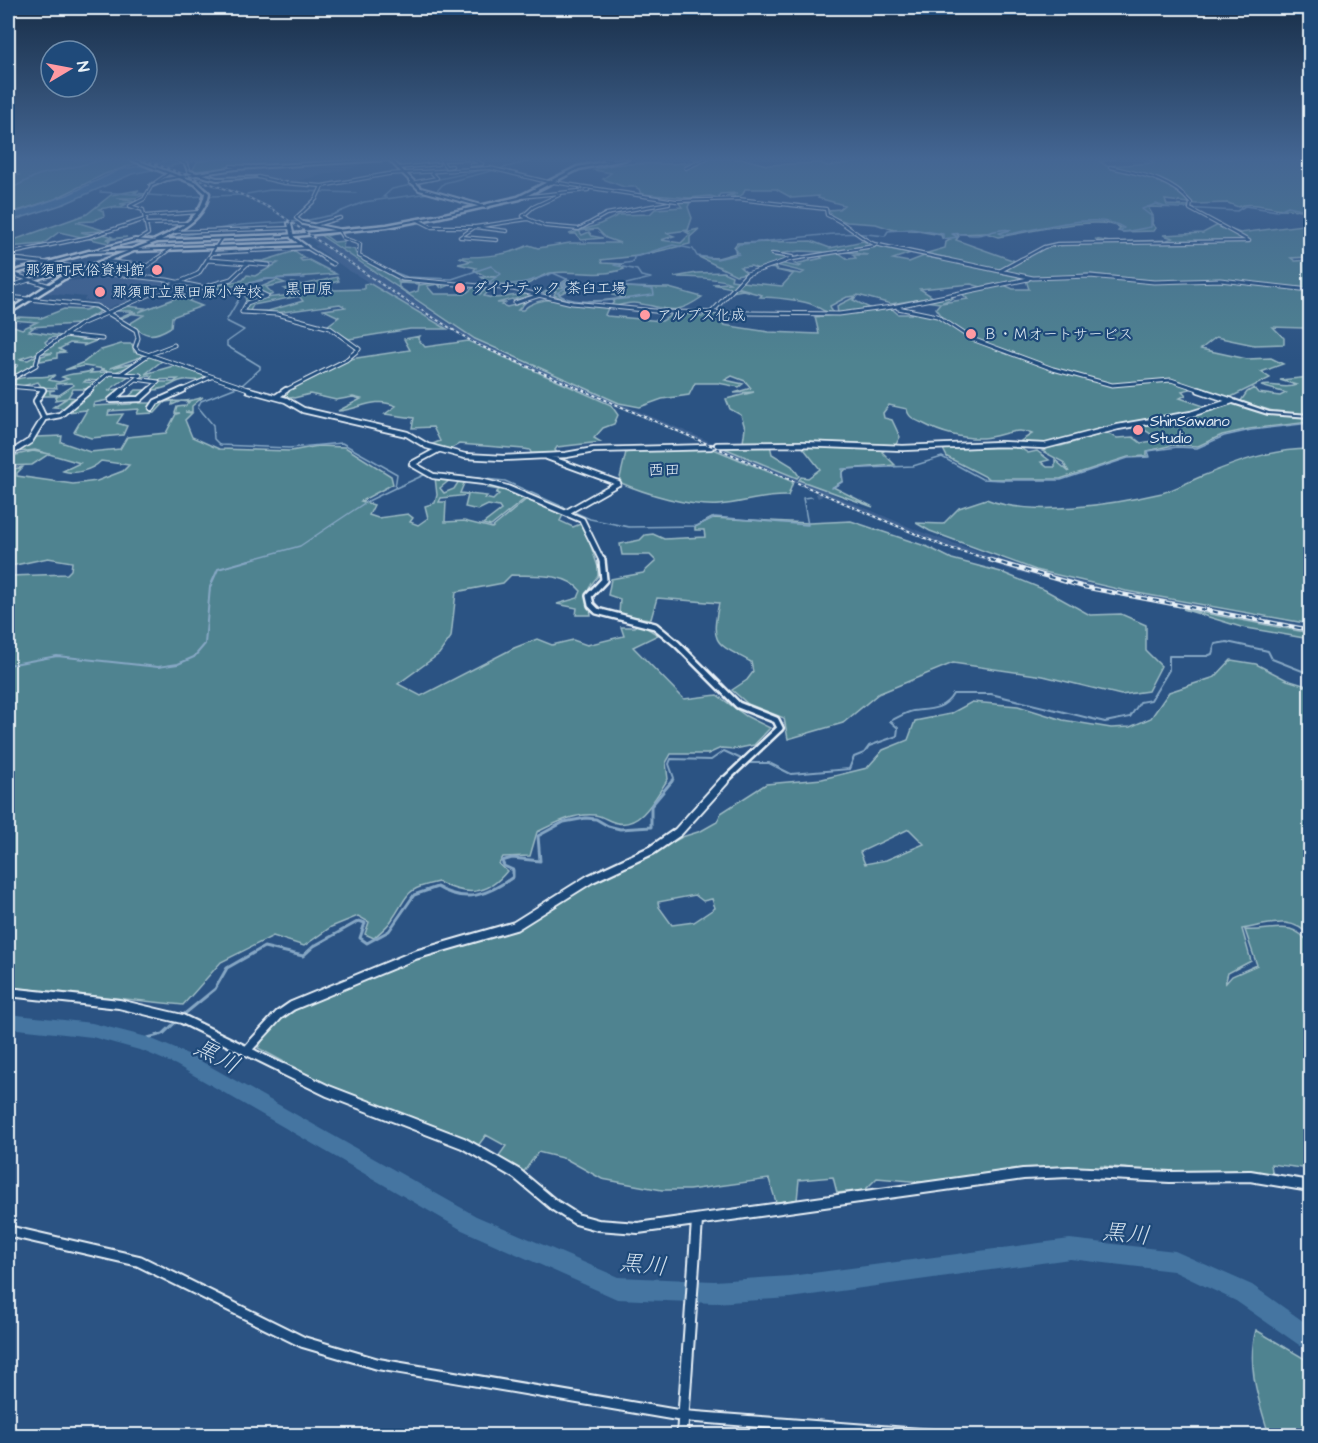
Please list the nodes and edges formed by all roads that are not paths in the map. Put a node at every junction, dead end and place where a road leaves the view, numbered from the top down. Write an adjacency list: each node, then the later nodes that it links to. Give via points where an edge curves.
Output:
1 (119, 226): 34 (street)
2 (147, 226): 21 (street, via 148,234)
3 (182, 226): 17 (main road)
4 (283, 226): 17 (street)
5 (290, 226): 18 (street)
6 (321, 226): 15 (street)
7 (367, 226): 15 (main road)
8 (447, 226): 14 (street)
9 (479, 226): 14 (street)
10 (549, 226): 11 (street)
11 (584, 226)
12 (849, 226): 26 (street)
13 (1224, 226): 45 (street, via 1249,241 1057,244)
14 (475, 227): 16 (street); 20 (street, via 460,237)
15 (338, 230): 18 (main road); 55 (street, via 344,238 360,244 361,258 399,278)
16 (507, 231)
17 (174, 232): 23 (main road)
18 (292, 235): 19 (main road); 24 (street)
19 (221, 239): 23 (main road); 27 (street)
20 (483, 239): 22 (street); 25 (street)
21 (138, 240): 23 (street); 31 (street)
22 (497, 240)
23 (156, 241): 30 (main road)
24 (300, 244): 27 (main road); 29 (street)
25 (476, 244)
26 (878, 245): 35 (street); 45 (street)
27 (216, 247): 28 (main road); 32 (street)
28 (170, 249): 30 (main road); 38 (street, via 147,266)
29 (307, 249): 32 (street); 41 (street)
30 (133, 250): 31 (main road); 37 (main road)
31 (89, 252): 39 (main road)
32 (212, 254): 36 (street)
33 (772, 254): 35 (street)
34 (8, 256): 39 (street)
35 (793, 258): 60 (street, via 747,274)
36 (208, 260): 40 (street); 50 (street, via 201,272)
37 (104, 261): 38 (street); 44 (main road)
38 (119, 262): 46 (street)
39 (49, 263): 43 (street); 47 (main road)
40 (248, 263): 42 (street); 53 (street, via 231,279)
41 (333, 264)
42 (269, 265)
43 (72, 269): 44 (street); 49 (street)
44 (79, 270): 46 (street); 51 (main road)
45 (1000, 271): 48 (street)
46 (97, 272): 50 (street)
47 (8, 274): 49 (street)
48 (1033, 278): 54 (street, via 1220,280); 59 (street)
49 (29, 279): 51 (street); 52 (street)
50 (182, 281): 53 (street); 61 (street)
51 (50, 285): 57 (main road)
52 (8, 287)
53 (205, 287): 71 (street, via 220,291 253,289 267,296 247,303 242,312 278,314 330,328 360,350)
54 (1311, 290)
55 (541, 295): 58 (street); 60 (street, via 590,305)
56 (9, 297): 57 (street)
57 (29, 299): 61 (street, via 93,306); 62 (main road)
58 (515, 303)
59 (891, 307): 60 (street, via 811,316); 72 (street, via 928,313 972,339 1038,365 1107,384 1134,386 1166,380)
60 (712, 312)
61 (106, 313): 63 (street); 66 (street, via 134,328 138,338 135,350)
62 (8, 314)
63 (64, 335): 64 (street); 70 (street, via 39,353 36,365)
64 (102, 339)
65 (174, 345): 66 (street)
66 (148, 355): 67 (street); 68 (street)
67 (122, 373): 69 (street, via 140,375); 75 (street, via 109,373 60,416)
68 (211, 377): 71 (street); 73 (street, via 156,402)
69 (136, 379): 69 (street, via 130,384 111,400 140,399 158,382)
70 (8, 384): 75 (street, via 43,389 36,401)
71 (276, 397): 78 (street, via 314,413 407,434)
72 (1232, 401): 74 (street, via 1268,413); 76 (street, via 1191,414 1045,446)
73 (152, 408)
74 (1311, 416)
75 (44, 418): 79 (street, via 30,441)
76 (717, 445)
77 (711, 447): 80 (street)
78 (438, 450): 80 (street, via 491,458); 81 (street, via 412,464 433,476 507,488)
79 (8, 455)
80 (544, 455): 81 (street, via 618,483)
81 (567, 512): 83 (street, via 586,524 603,562 604,580 589,596 590,604 608,616 653,625 730,699 776,720 780,724 778,732 710,794 668,841 590,879 515,926 416,955 292,1006)
82 (8, 992): 83 (street, via 153,1010 182,1019)
83 (246, 1051): 85 (street, via 328,1091 463,1143 518,1174 576,1219 621,1229)
84 (1311, 1186): 85 (street, via 1250,1176 1023,1174)
85 (697, 1221): 87 (street)
86 (8, 1231): 87 (street, via 139,1261 330,1352 378,1364)
87 (683, 1416): 88 (street); 89 (street)
88 (682, 1436)
89 (947, 1436)

